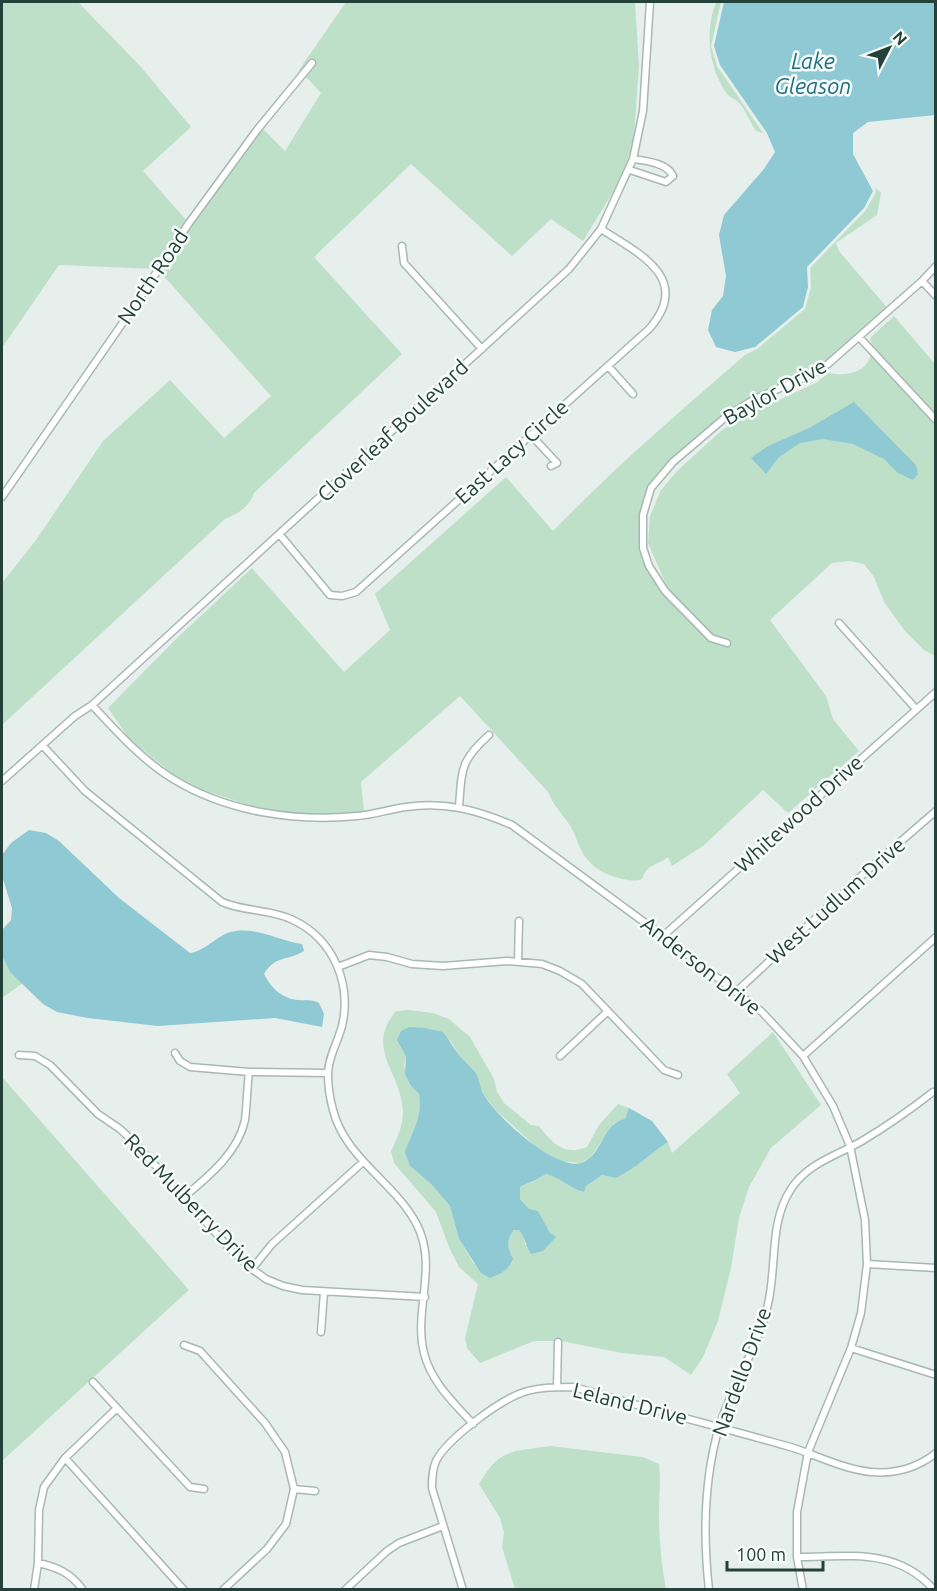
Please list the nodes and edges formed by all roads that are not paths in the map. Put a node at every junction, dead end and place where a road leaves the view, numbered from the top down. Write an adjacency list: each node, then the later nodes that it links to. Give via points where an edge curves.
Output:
1 (650, 2): 3 (street, Cloverleaf Boulevard, via 643,111)
2 (312, 63): 17 (street, North Road, via 256,130 189,223)
3 (633, 159): 4 (street, Cloverleaf Boulevard); 4 (street, via 663,166 673,176 666,182)
4 (630, 170): 5 (street, Cloverleaf Boulevard)
5 (601, 229): 11 (street, Cloverleaf Boulevard, via 569,269); 12 (street, East Lacy Circle, via 647,258 662,278 667,293 658,319)
6 (402, 246): 11 (street, via 404,263)
7 (936, 266): 8 (street, Baylor Drive)
8 (922, 280): 9 (street); 10 (street, Baylor Drive)
9 (936, 296)
10 (859, 337): 14 (street); 20 (street, Baylor Drive, via 810,375 727,416 673,462 651,488 643,515 643,548 649,566 665,591 711,638)
11 (482, 349): 18 (street, Cloverleaf Boulevard)
12 (608, 366): 13 (street); 15 (street, East Lacy Circle)
13 (633, 394)
14 (936, 420)
15 (531, 435): 16 (street, via 557,463); 18 (street, East Lacy Circle, via 356,592 330,595)
16 (551, 466)
17 (2, 497)
18 (280, 535): 22 (street, Cloverleaf Boulevard)
19 (838, 623): 23 (street)
20 (727, 643)
21 (936, 692): 23 (street, Whitewood Drive)
22 (92, 705): 25 (street, Cloverleaf Boulevard); 27 (street, Anderson Drive, via 113,729 172,778 231,804 311,818 358,816 431,804)
23 (916, 709): 30 (street, Whitewood Drive)
24 (489, 735): 27 (street, via 465,763)
25 (43, 746): 26 (street, Cloverleaf Boulevard); 33 (street, via 85,791 209,892 231,906 298,922 320,939)
26 (2, 781)
27 (459, 807): 30 (street, Anderson Drive, via 492,816 528,835)
28 (936, 811): 34 (street, West Ludlum Drive)
29 (519, 921): 32 (street)
30 (663, 936): 34 (street, Anderson Drive)
31 (936, 937): 39 (street)
32 (518, 961): 33 (street, via 443,966 369,956); 35 (street, via 542,964 571,977 593,993)
33 (338, 966): 41 (street, via 345,1005)
34 (737, 992): 39 (street, Anderson Drive, via 774,1024)
35 (608, 1011): 38 (street); 42 (street, via 664,1071)
36 (175, 1053): 40 (street, via 190,1067)
37 (19, 1055): 46 (street, Red Mulberry Drive, via 35,1056 50,1065 98,1114 136,1144)
38 (560, 1056)
39 (802, 1056): 44 (street, Anderson Drive, via 833,1107)
40 (249, 1072): 41 (street); 46 (street, via 244,1120 234,1146 214,1171)
41 (328, 1073): 45 (street, via 333,1111)
42 (678, 1075)
43 (936, 1092): 44 (street, Nardello Drive, via 901,1118)
44 (850, 1146): 47 (street, Anderson Drive, via 865,1220); 61 (street, Nardello Drive, via 813,1166 790,1190 776,1233 768,1305)
45 (363, 1162): 49 (street, via 272,1244); 51 (street, via 416,1224 424,1242 427,1266)
46 (184, 1197): 49 (street, Red Mulberry Drive)
47 (867, 1263): 48 (street); 55 (street, Anderson Drive, via 861,1313)
48 (936, 1268)
49 (252, 1269): 50 (street, Red Mulberry Drive, via 282,1286)
50 (324, 1292): 51 (street, Red Mulberry Drive); 52 (street)
51 (424, 1297): 60 (street, via 422,1341 428,1364 440,1387)
52 (321, 1332)
53 (558, 1342): 58 (street)
54 (184, 1345): 66 (street, via 200,1351 265,1423 285,1452)
55 (851, 1348): 56 (street); 62 (street, Anderson Drive)
56 (936, 1375)
57 (93, 1382): 59 (street)
58 (557, 1387): 60 (street, Leland Drive, via 522,1393 494,1407); 61 (street, Leland Drive, via 574,1387)
59 (117, 1408): 64 (street); 65 (street, via 190,1487)
60 (473, 1424): 68 (street, Leland Drive, via 435,1462 432,1488)
61 (719, 1427): 62 (street, Leland Drive); 77 (street, Nardello Drive, via 708,1488)
62 (808, 1452): 63 (street, Leland Drive, via 872,1472 911,1467); 69 (street, Anderson Drive, via 797,1512)
63 (936, 1453)
64 (65, 1458): 70 (street, via 44,1487 39,1510); 73 (street)
65 (204, 1489)
66 (294, 1489): 67 (street); 74 (street, via 286,1524 267,1549)
67 (315, 1491)
68 (443, 1526): 75 (street, via 399,1542); 76 (street, Leland Drive)
69 (797, 1557): 78 (street, Anderson Drive); 79 (street, via 894,1561 909,1568)
70 (38, 1563): 71 (street); 72 (street, via 58,1567)
71 (34, 1590)
72 (83, 1590)
73 (184, 1590)
74 (223, 1590)
75 (345, 1590)
76 (463, 1590)
77 (709, 1590)
78 (803, 1590)
79 (933, 1590)

